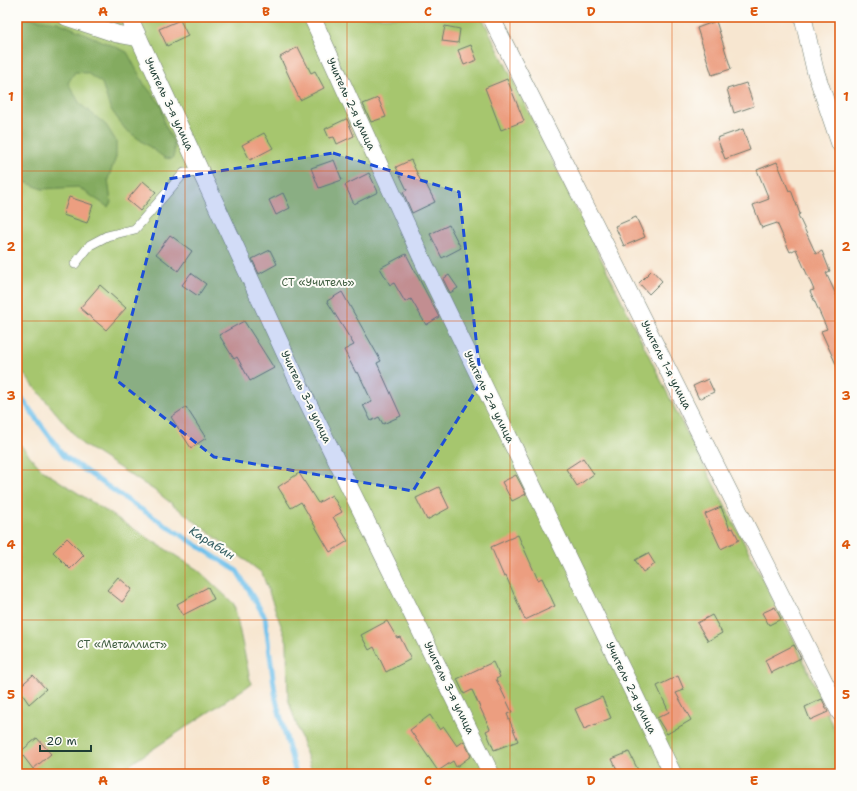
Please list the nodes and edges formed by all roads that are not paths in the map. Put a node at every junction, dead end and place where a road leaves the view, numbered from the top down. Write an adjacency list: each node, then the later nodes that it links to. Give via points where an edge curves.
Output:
1 (66, 17): 6 (street, via 117,34)
2 (129, 17): 6 (street, Учитель 3-я улица)
3 (312, 17): 12 (street, Учитель 2-я улица, via 424,263)
4 (491, 17): 10 (street, Учитель 1-я улица)
5 (803, 17): 7 (street, via 815,70)
6 (139, 38): 8 (street, Учитель 3-я улица)
7 (840, 144)
8 (201, 172): 9 (lane, via 184,173 135,229 107,236 90,245); 11 (street, Учитель 3-я улица, via 307,401)
9 (76, 264)
10 (840, 713)
11 (491, 774)
12 (673, 774)

